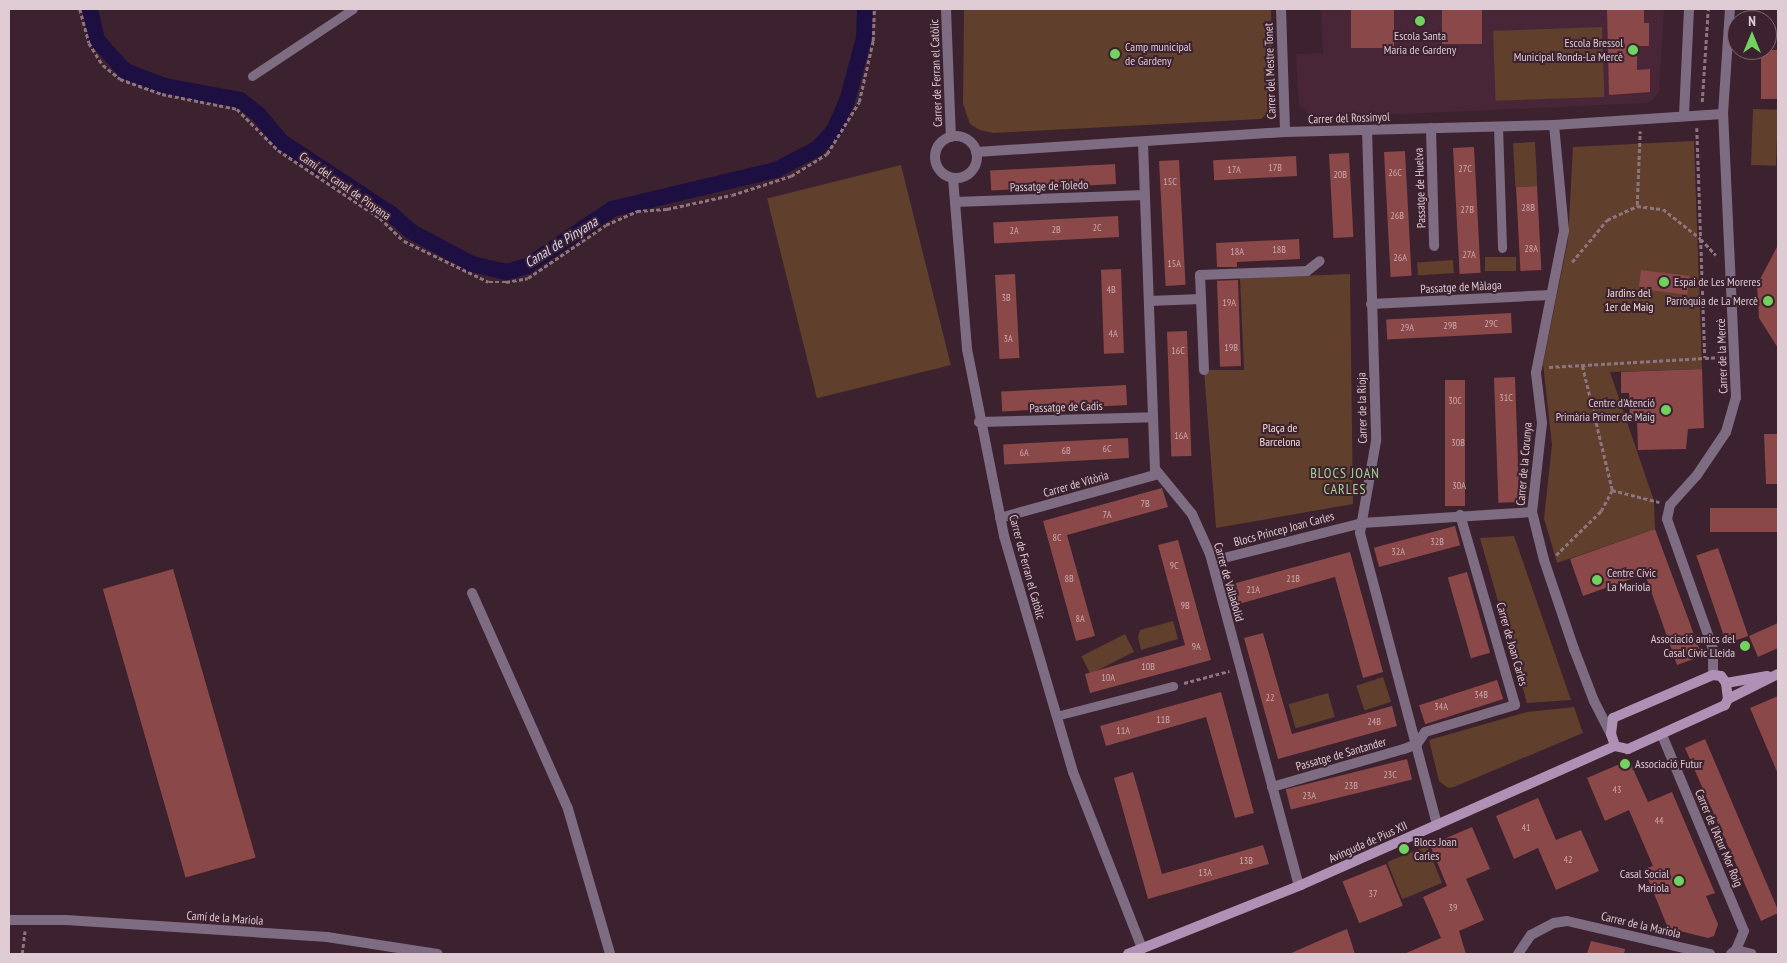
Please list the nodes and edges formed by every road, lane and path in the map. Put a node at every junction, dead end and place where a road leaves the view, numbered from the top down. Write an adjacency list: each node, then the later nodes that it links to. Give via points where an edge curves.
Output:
1 (80, 9): 3 (path, Camí del canal de Pinyana, via 89,43 103,65 120,79 162,94 237,109 278,150 380,218 404,241 489,282 528,278 606,225 637,211 667,209 732,196 791,176 827,154 859,102 873,41)
2 (353, 9): 9 (lane)
3 (874, 9)
4 (946, 9): 23 (street, Carrer de Ferran el Catòlic)
5 (1280, 9): 22 (street, Carrer del Mestre Tonet)
6 (1689, 9): 15 (street)
7 (1708, 9): 11 (path)
8 (1730, 9): 14 (street, Carrer de la Mercè)
9 (252, 76)
10 (1698, 80): 11 (path)
11 (1704, 81): 12 (path); 13 (path)
12 (1710, 81)
13 (1702, 102)
14 (1723, 114): 16 (street, Carrer del Rossinyol); 35 (street, Carrer de la Mercè)
15 (1684, 115): 16 (street, Carrer del Rossinyol); 17 (street, Carrer del Rossinyol)
16 (1697, 115): 30 (path)
17 (1640, 120): 18 (street, Carrer del Rossinyol); 29 (path)
18 (1554, 125): 19 (street, Carrer del Rossinyol); 36 (street, Carrer de la Corunya, via 1564,231)
19 (1498, 126): 20 (street, Carrer del Rossinyol); 32 (lane)
20 (1431, 128): 21 (street, Carrer del Rossinyol); 31 (street, Passatge de Huelva)
21 (1367, 130): 22 (street, Carrer del Rossinyol); 39 (street, Carrer de la Rioja)
22 (1285, 132): 24 (street, Carrer del Rossinyol)
23 (951, 136): 25 (street, via 964,138); 26 (street, via 936,149 935,162 942,173)
24 (1143, 143): 25 (street, Carrer del Rossinyol); 27 (street, Carrer de Valladolid)
25 (976, 152): 26 (street, via 977,160 971,171)
26 (953, 178): 28 (street, Carrer de Ferran el Catòlic)
27 (1144, 195): 28 (street, Passatge de Toledo); 38 (street, Carrer de Valladolid)
28 (955, 202): 46 (street, Carrer de Ferran el Catòlic, via 966,349)
29 (1637, 206): 30 (path, via 1663,209); 34 (path, via 1607,220)
30 (1701, 239): 35 (path); 41 (path)
31 (1434, 246)
32 (1502, 248)
33 (1320, 261): 37 (street, via 1307,271 1200,274)
34 (1566, 269)
35 (1732, 273): 40 (street, Carrer de la Mercè)
36 (1551, 295): 39 (street, Passatge de Màlaga); 43 (street, Carrer de la Corunya)
37 (1201, 299): 38 (street); 44 (street)
38 (1149, 301): 45 (street, Carrer de Valladolid)
39 (1371, 304): 53 (street, Carrer de la Rioja, via 1376,441)
40 (1734, 356): 41 (path); 49 (street, Carrer de la Mercè, via 1736,398 1726,432 1699,472)
41 (1705, 358): 42 (path)
42 (1582, 365): 43 (path); 48 (path)
43 (1537, 368): 50 (street, Carrer de la Corunya, via 1542,423)
44 (1204, 370)
45 (1153, 417): 46 (street, Passatge de Cadis); 47 (street, Carrer de Valladolid, via 1155,469)
46 (979, 422): 52 (street, Carrer de Ferran el Catòlic)
47 (1159, 474): 52 (street, Carrer de Vitòria); 55 (street, Carrer de Valladolid, via 1192,514)
48 (1612, 490): 49 (path); 54 (path, via 1601,511 1555,557)
49 (1670, 505): 58 (street, via 1667,519 1670,537 1712,650)
50 (1532, 512): 51 (street, Blocs Príncep Joan Carles); 54 (street, Carrer de la Corunya)
51 (1460, 515): 53 (street, Blocs Príncep Joan Carles); 66 (street, Carrer de Joan Carles, via 1515,704 1425,732)
52 (1000, 518): 63 (street, Carrer de Ferran el Catòlic)
53 (1362, 523): 55 (street, Blocs Príncep Joan Carles); 66 (street, Carrer de la Rioja, via 1361,544)
54 (1544, 560): 64 (street, Carrer de la Corunya, via 1594,701)
55 (1212, 561): 57 (street, Carrer de Valladolid)
56 (472, 593): 77 (street, via 568,810)
57 (1239, 668): 61 (path); 68 (street, Carrer de Valladolid)
58 (1713, 674): 60 (street, via 1721,676); 64 (street, via 1613,718)
59 (1778, 674): 60 (street); 62 (street)
60 (1726, 683): 62 (street)
61 (1173, 686): 63 (lane)
62 (1728, 699): 65 (street, via 1725,705)
63 (1056, 716): 73 (street, Carrer de Ferran el Catòlic, via 1073,772)
64 (1610, 734): 67 (street)
65 (1662, 734): 67 (street, via 1628,750); 74 (street, Carrer de l'Artur Mor Roig, via 1744,931)
66 (1417, 744): 68 (street, Passatge de Santander); 69 (street, Carrer de la Rioja)
67 (1615, 746): 69 (street, Avinguda de Pius XII)
68 (1272, 787): 70 (street, Carrer de Valladolid)
69 (1437, 825): 70 (street, Avinguda de Pius XII)
70 (1299, 885): 73 (street, Avinguda de Pius XII)
71 (9, 920): 72 (street, Camí de la Mariola)
72 (27, 920): 75 (path); 76 (street, Camí de la Mariola, via 327,937)
73 (1140, 951): 78 (street, Avinguda de Pius XII)
74 (1733, 952): 81 (street)
75 (22, 954)
76 (438, 954)
77 (610, 954)
78 (1128, 954)
79 (1518, 954): 80 (street, Carrer de la Mariola, via 1531,934 1554,923 1567,921)
80 (1710, 954)
81 (1752, 954)

